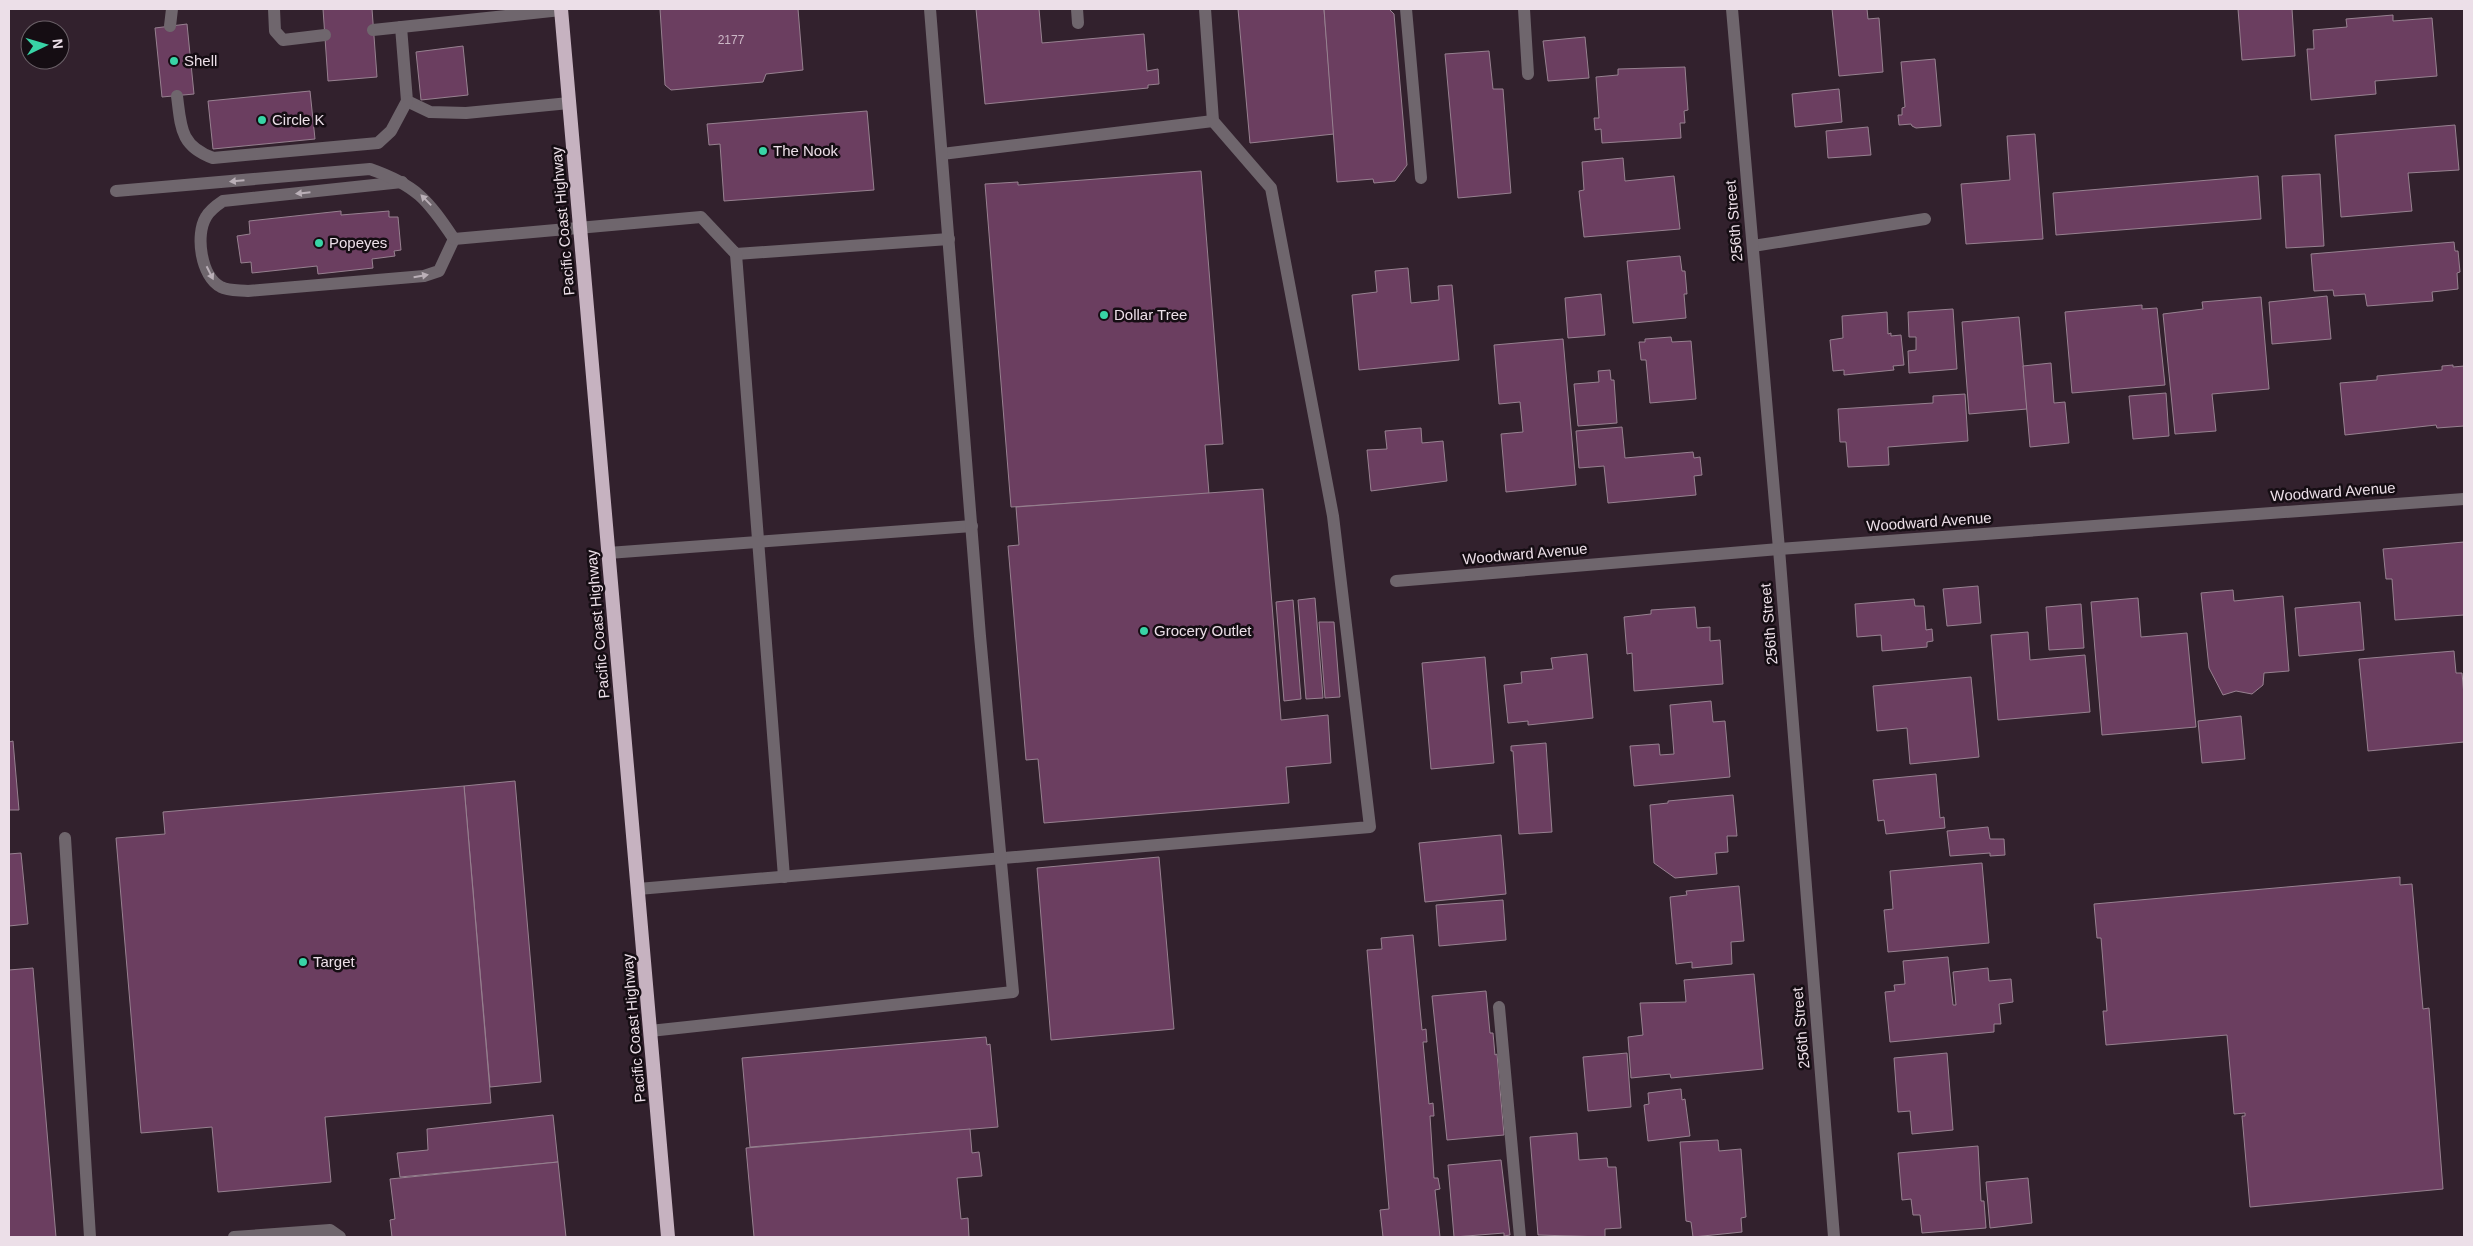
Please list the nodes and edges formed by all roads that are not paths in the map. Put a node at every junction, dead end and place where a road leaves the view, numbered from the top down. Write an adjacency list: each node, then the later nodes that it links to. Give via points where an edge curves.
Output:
1 (172, 9): 11 (street)
2 (274, 9): 14 (street, via 275,31 283,40)
3 (561, 9): 12 (street); 18 (highway, Pacific Coast Highway)
4 (930, 9): 20 (street)
5 (1077, 9): 10 (street)
6 (1205, 9): 19 (street)
7 (1406, 9): 21 (street)
8 (1524, 9): 15 (street)
9 (1732, 9): 28 (street, 256th Street)
10 (1078, 22)
11 (170, 26)
12 (401, 27): 13 (street); 17 (street)
13 (373, 30)
14 (325, 35)
15 (1528, 74)
16 (177, 96): 17 (street, via 181,130 190,145 213,158 378,143 391,131)
17 (407, 101): 18 (street, via 430,112 466,113)
18 (569, 103): 25 (highway, Pacific Coast Highway)
19 (1213, 121): 20 (street); 37 (street, via 1271,188 1333,516 1370,827)
20 (942, 154): 27 (street)
21 (1421, 178)
22 (402, 182): 23 (street, one-way to 23, via 370,169); 26 (street, one-way to 22, via 434,209 419,193); 26 (street, one-way to 26, via 223,201 205,218 202,228 201,246 212,279 221,287 248,291 424,276 440,270)
23 (116, 191)
24 (1925, 218): 28 (street)
25 (580, 229): 26 (street); 29 (street, via 701,217); 34 (highway, Pacific Coast Highway)
26 (454, 239)
27 (949, 240): 29 (street); 31 (street)
28 (1753, 246): 33 (street, 256th Street)
29 (736, 254): 32 (street)
30 (2464, 499): 33 (street, Woodward Avenue)
31 (972, 526): 32 (street); 37 (street)
32 (759, 542): 34 (street); 38 (street)
33 (1779, 549): 35 (street, Woodward Avenue); 47 (street, 256th Street)
34 (608, 554): 39 (highway, Pacific Coast Highway)
35 (1396, 581)
36 (65, 838): 43 (street)
37 (1000, 859): 38 (street); 41 (street, via 1013,992)
38 (784, 877): 39 (street)
39 (638, 889): 41 (highway, Pacific Coast Highway)
40 (1499, 1007): 46 (street)
41 (650, 1031): 45 (highway, Pacific Coast Highway)
42 (335, 1234): 44 (street)
43 (90, 1237)
44 (234, 1237)
45 (668, 1237)
46 (1520, 1237)
47 (1834, 1237)

